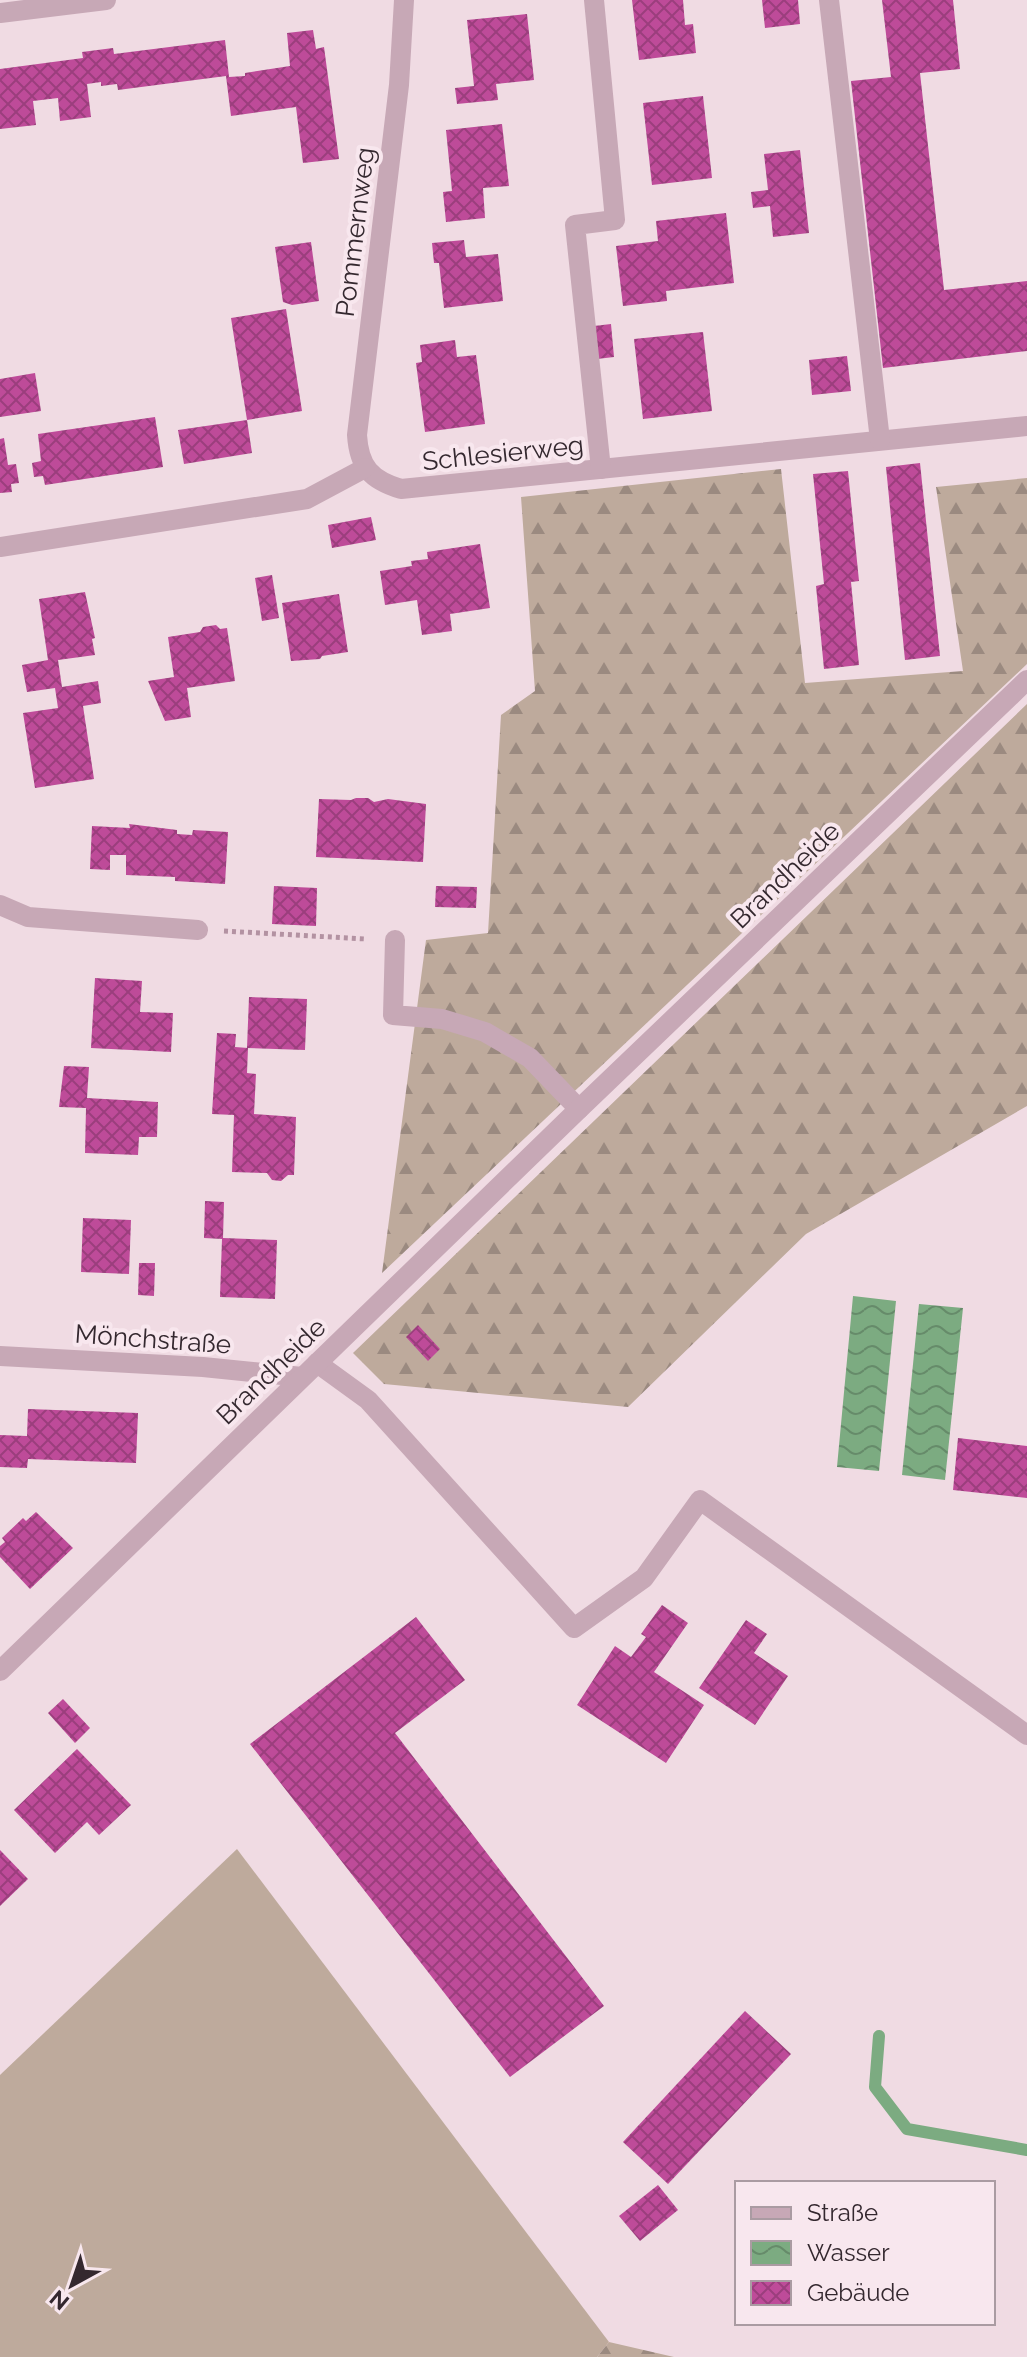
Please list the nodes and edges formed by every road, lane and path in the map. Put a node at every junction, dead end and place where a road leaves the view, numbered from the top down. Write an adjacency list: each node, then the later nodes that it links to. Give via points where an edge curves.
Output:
1 (106, 0): 5 (street)
2 (404, 0): 9 (street, Pommernweg, via 399,85 357,435)
3 (594, 0): 10 (street, via 615,220 575,225)
4 (829, 0): 8 (street)
5 (76, 2): 6 (street)
6 (0, 13)
7 (1027, 426): 8 (street, Schlesierweg)
8 (880, 440): 10 (street, Schlesierweg)
9 (365, 468): 10 (street, Schlesierweg, via 382,483 401,489); 11 (street, via 307,499)
10 (601, 469)
11 (0, 547)
12 (1027, 680): 16 (street, Brandheide)
13 (0, 905): 14 (street, via 28,917)
14 (198, 930): 15 (path)
15 (395, 940): 16 (street, via 393,1015 442,1019 485,1032 530,1058)
16 (579, 1109): 18 (street, Brandheide)
17 (0, 1356): 18 (street, Mönchstraße)
18 (310, 1370): 19 (street, Brandheide); 20 (street, via 368,1400 574,1628 644,1578 700,1500)
19 (0, 1671)
20 (1027, 1735)

